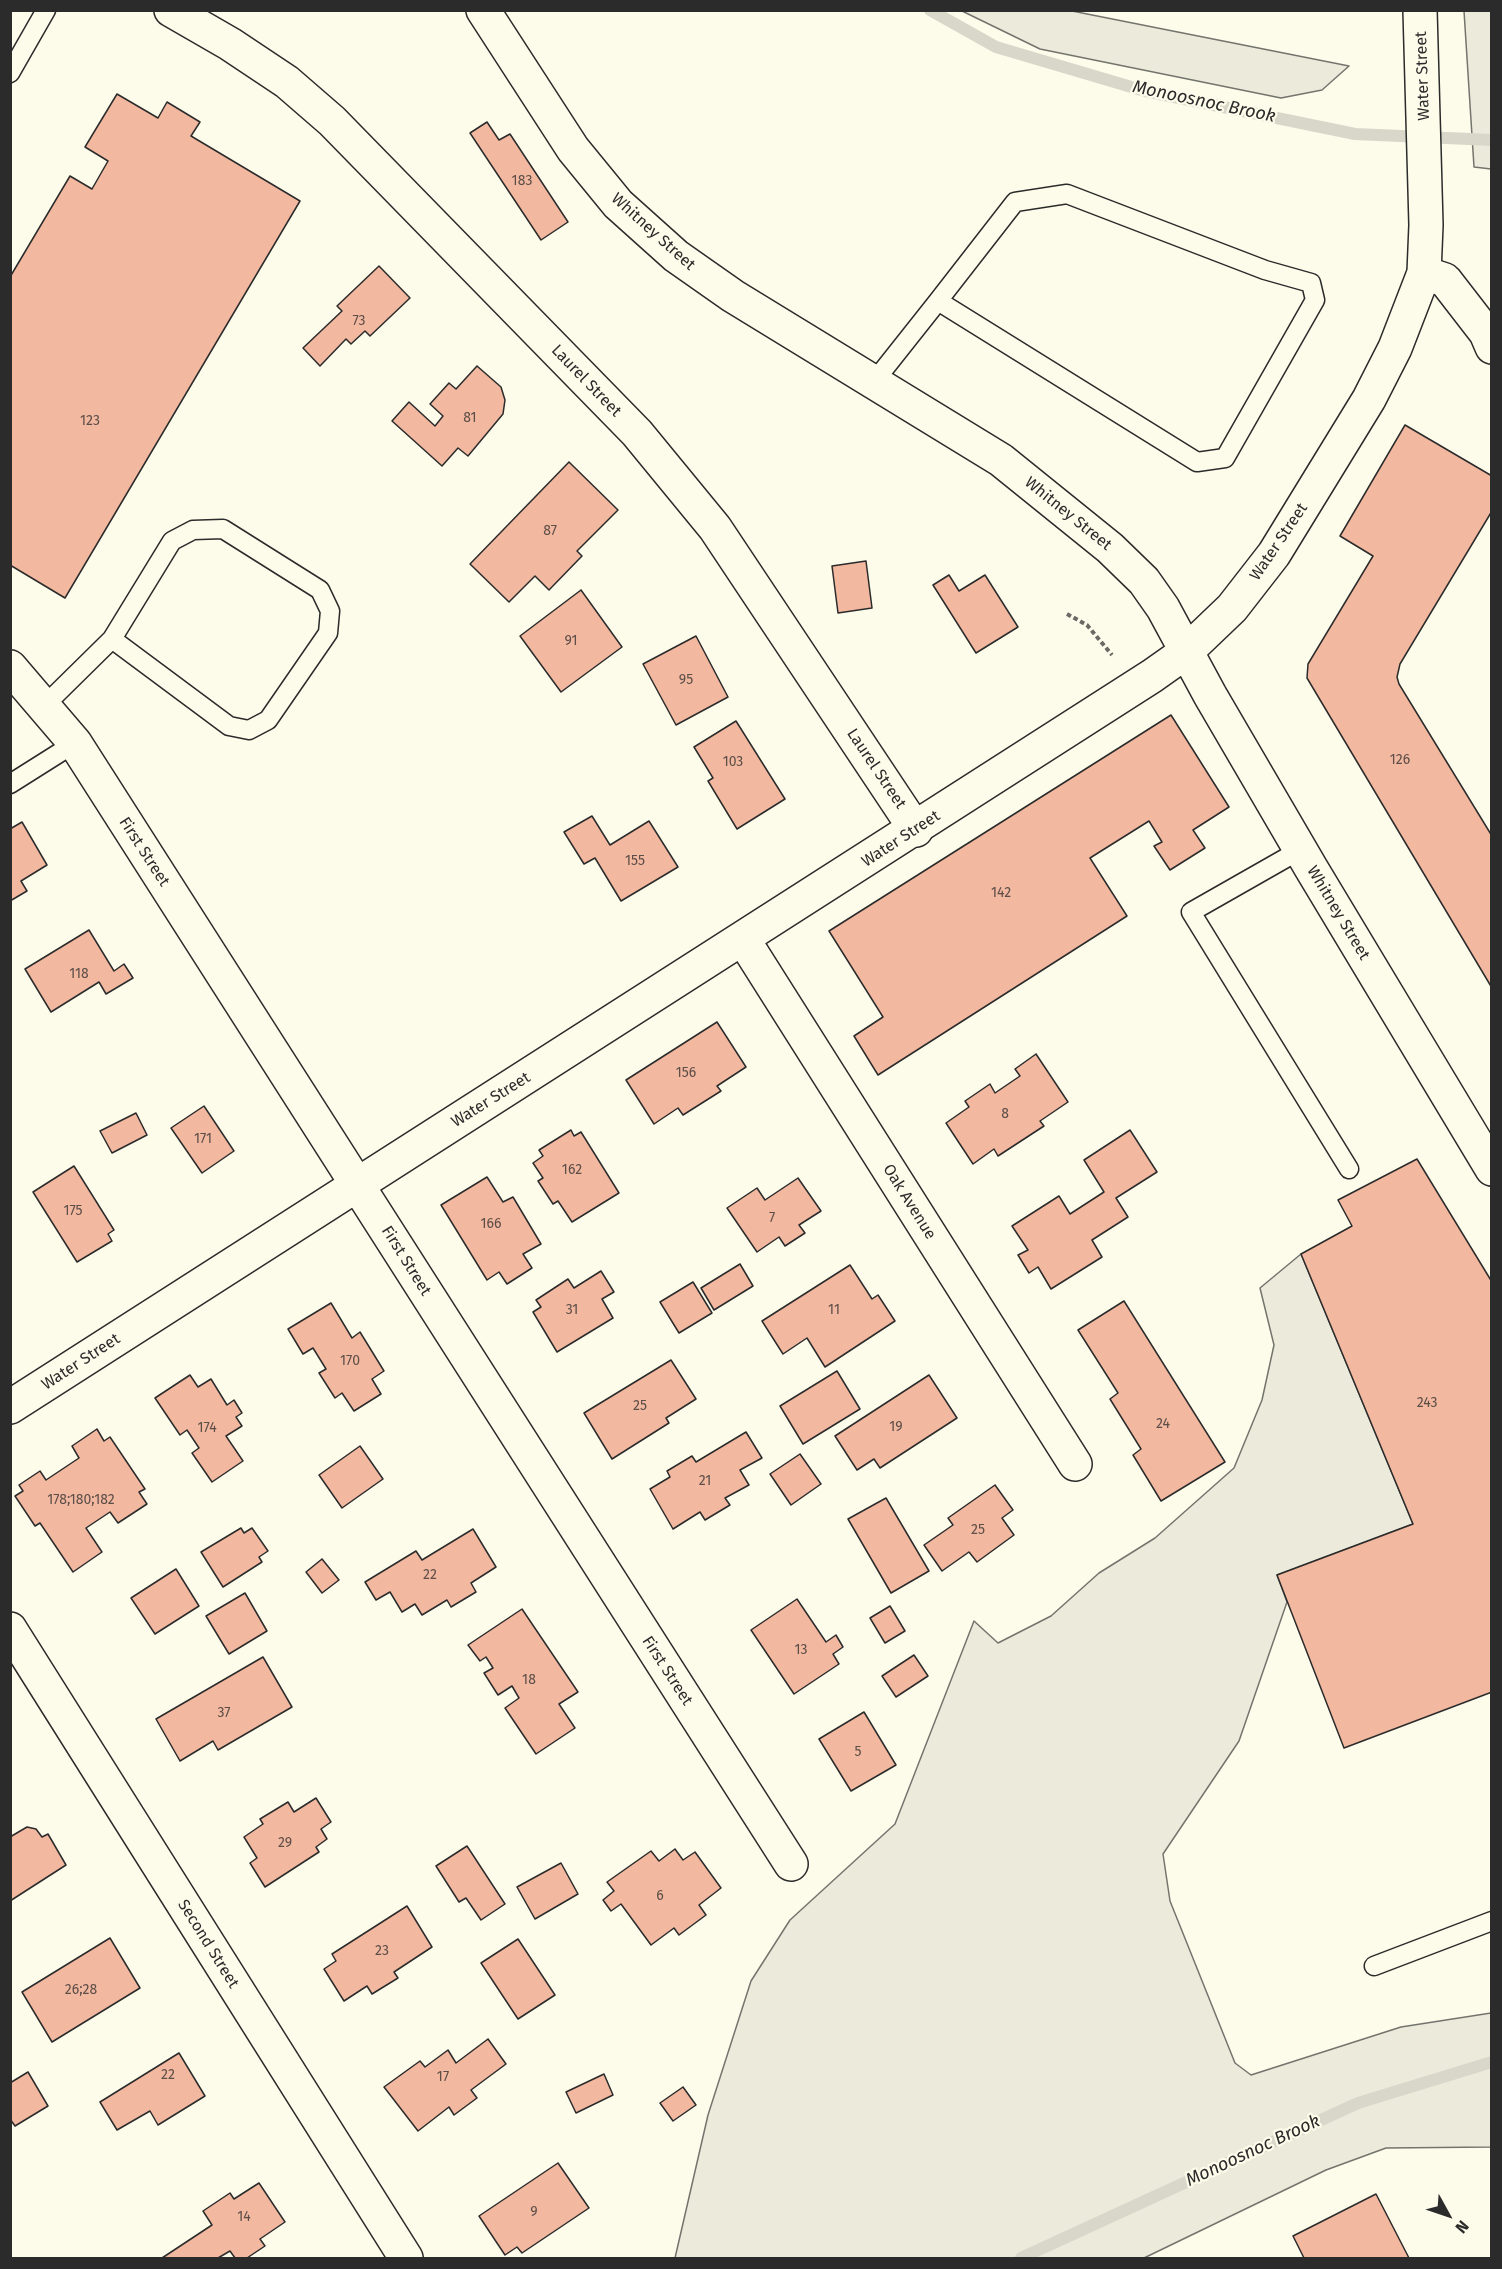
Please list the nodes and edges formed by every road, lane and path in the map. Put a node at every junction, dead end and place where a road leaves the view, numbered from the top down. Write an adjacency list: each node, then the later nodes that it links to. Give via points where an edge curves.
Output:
1 (46, 10): 5 (lane)
2 (171, 10): 18 (street, Laurel Street, via 287,82 332,121 637,433 715,528)
3 (483, 10): 9 (street, Whitney Street, via 573,149 618,204 676,256)
4 (1420, 10): 6 (street, Water Street)
5 (10, 73)
6 (1424, 273): 8 (street, via 1445,280 1486,333); 12 (street, Water Street, via 1395,348 1374,389 1280,545 1232,608)
7 (938, 301): 7 (lane, via 1016,202 1067,195 1265,270 1311,283 1315,300 1225,458 1197,462); 9 (lane)
8 (1491, 347)
9 (873, 383): 12 (street, Whitney Street, via 1001,460 1110,548 1144,581)
10 (1067, 614): 13 (path, via 1087,625)
11 (112, 639): 11 (lane, via 172,541 193,530 223,529 320,590 330,611 328,633 268,720 249,730 229,726); 15 (lane)
12 (1186, 652): 18 (street, Water Street); 19 (street, Whitney Street)
13 (1112, 655)
14 (10, 667): 15 (street, First Street)
15 (45, 705): 16 (street, First Street)
16 (75, 743): 17 (lane); 23 (street, First Street)
17 (10, 784)
18 (916, 830): 20 (street, Water Street)
19 (1300, 850): 21 (lane, via 1191,912); 22 (street, Whitney Street)
20 (744, 939): 23 (street, Water Street); 25 (street, Oak Avenue)
21 (1349, 1169)
22 (1491, 1169)
23 (358, 1185): 24 (street, Water Street); 27 (street, First Street)
24 (10, 1407)
25 (1076, 1464)
26 (10, 1629): 30 (street, Second Street)
27 (791, 1864)
28 (1491, 1921): 29 (lane)
29 (1374, 1966)
30 (406, 2259)

